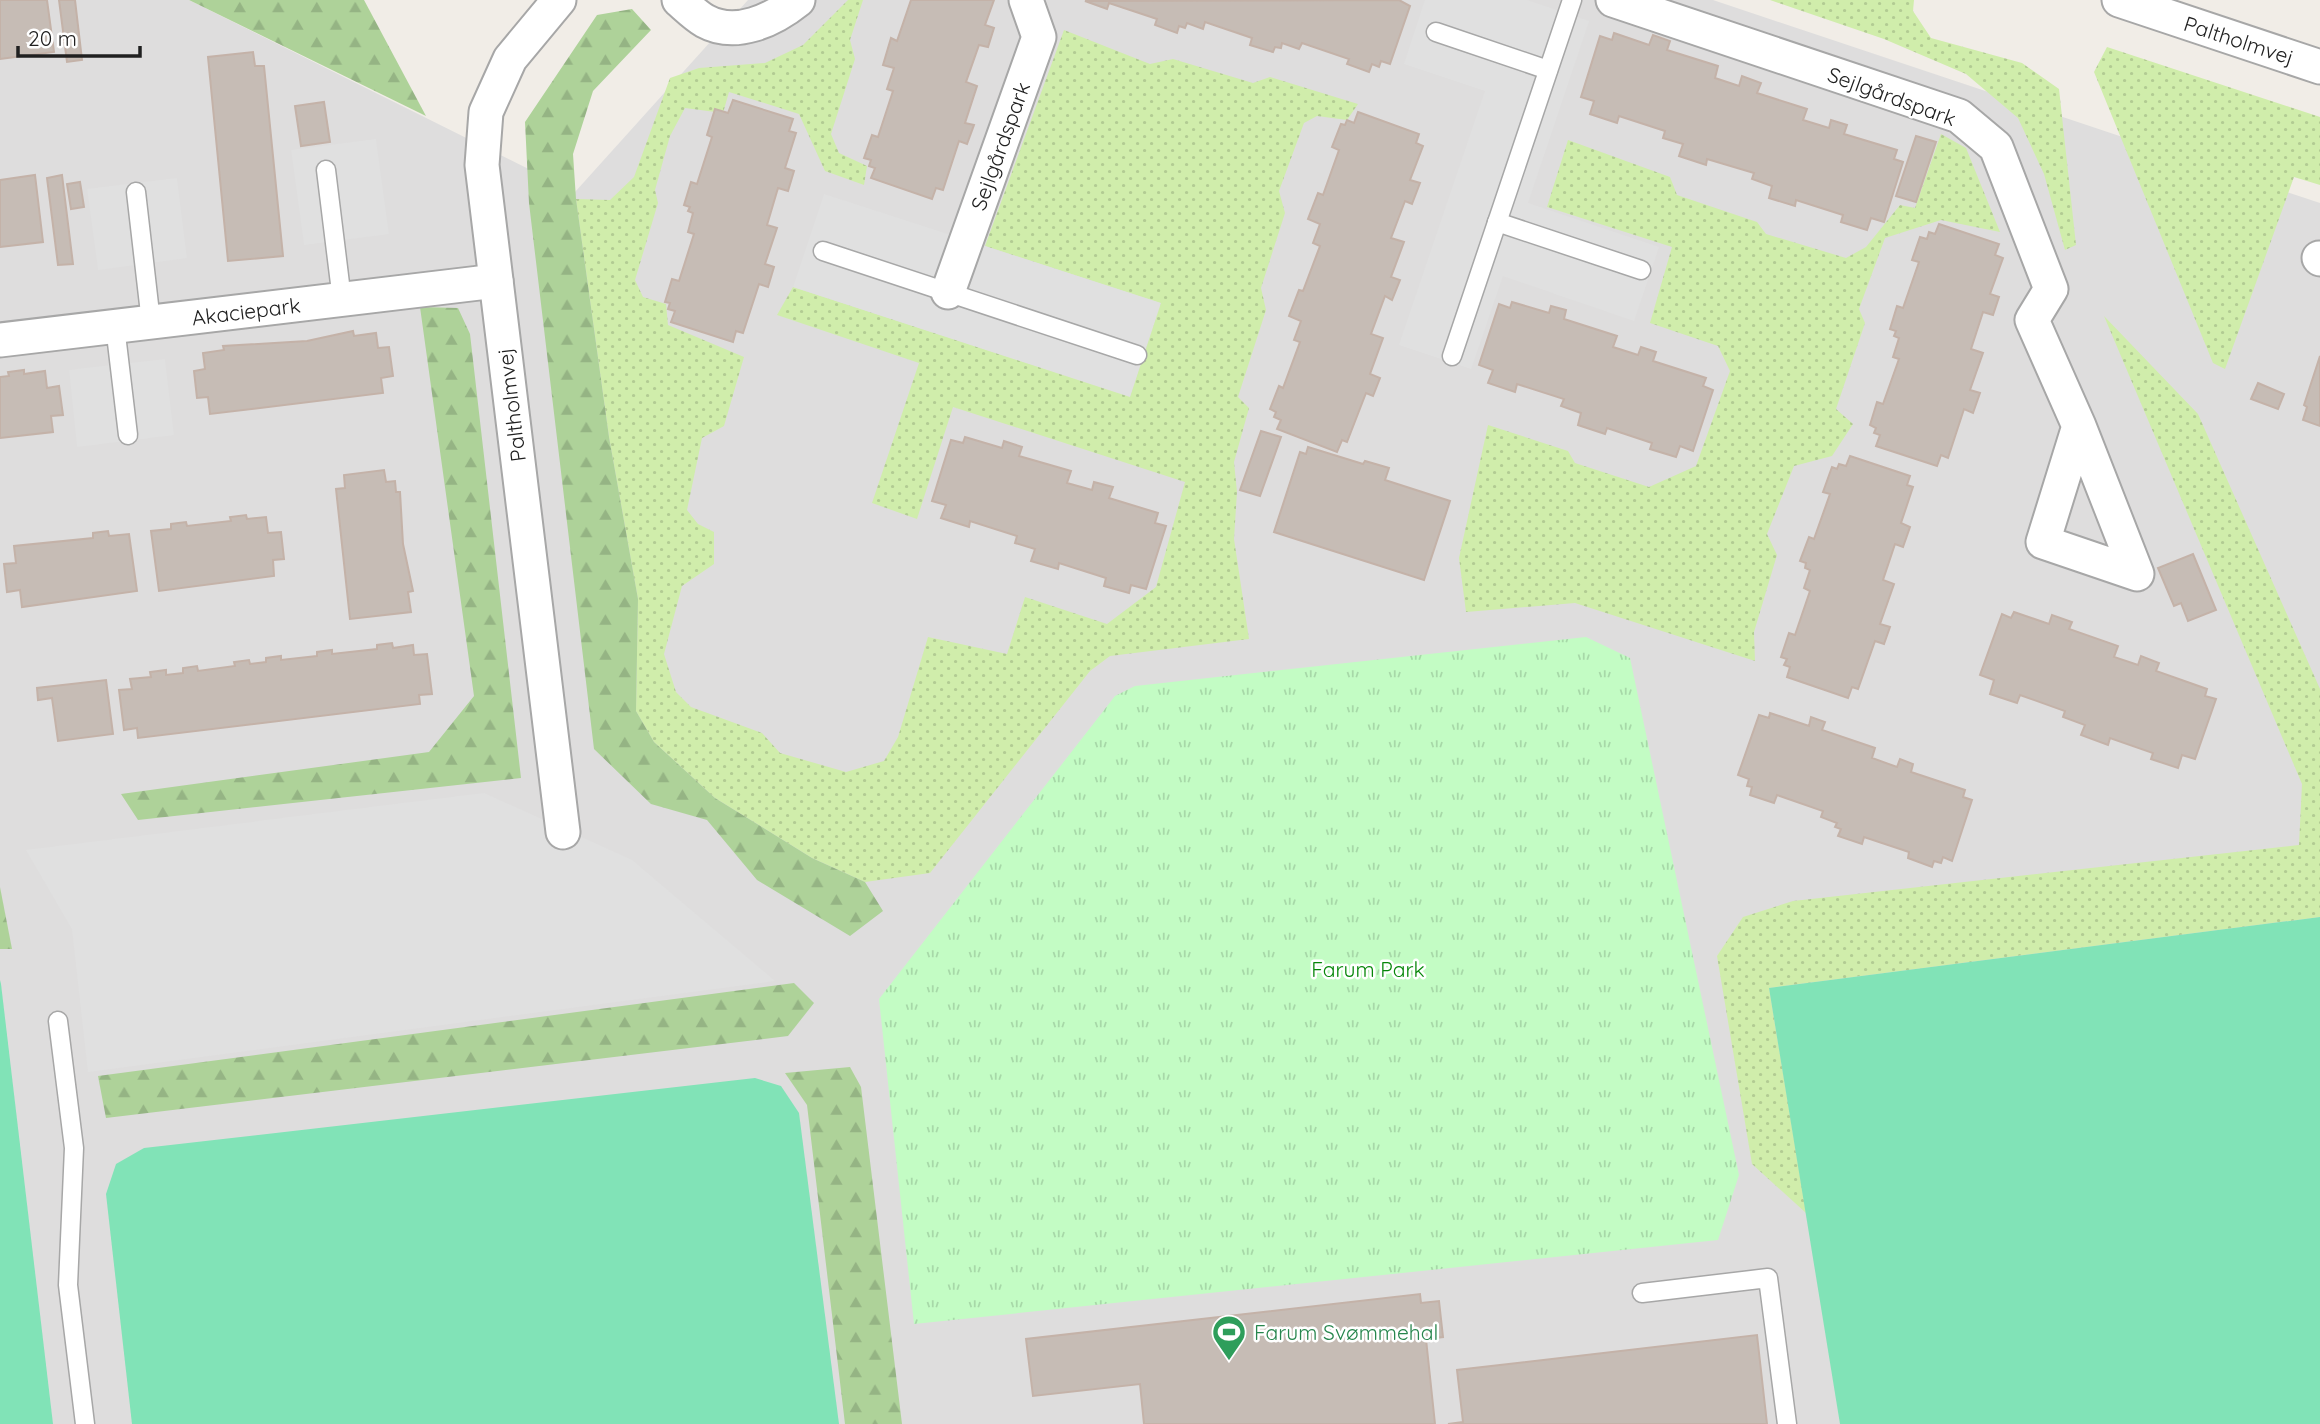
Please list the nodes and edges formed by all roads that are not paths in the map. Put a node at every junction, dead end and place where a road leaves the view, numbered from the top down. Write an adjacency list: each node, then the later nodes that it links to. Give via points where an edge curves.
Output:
1 (559, 0): 16 (street, Paltholmvej, via 510,59 486,112 482,165)
2 (679, 0): 3 (street, via 706,22 733,28 760,24)
3 (798, 0)
4 (1026, 0): 17 (street, Sejlgårdspark, via 1039,37)
5 (1572, 0): 10 (lane)
6 (1613, 0): 24 (street, Sejlgårdspark, via 1959,117 1996,147 2051,289 2032,320)
7 (2119, 0): 9 (street, Paltholmvej)
8 (1436, 32): 10 (lane)
9 (2320, 67)
10 (1548, 70): 13 (lane)
11 (326, 170): 18 (lane)
12 (136, 192): 19 (lane)
13 (1497, 222): 15 (lane); 23 (lane)
14 (823, 251): 17 (lane)
15 (1641, 270)
16 (496, 281): 18 (street, Akaciepark); 26 (street, Paltholmvej)
17 (948, 292): 22 (lane)
18 (342, 300): 19 (street, Akaciepark)
19 (151, 322): 20 (street, Akaciepark)
20 (115, 326): 21 (street, Akaciepark); 25 (lane)
21 (0, 340)
22 (1137, 355)
23 (1452, 356)
24 (2079, 426)
25 (128, 435)
26 (563, 832)
27 (58, 1021): 29 (lane, via 74,1148 68,1285)
28 (1642, 1293): 30 (lane, via 1768,1278)
29 (85, 1424)
30 (1787, 1424)

